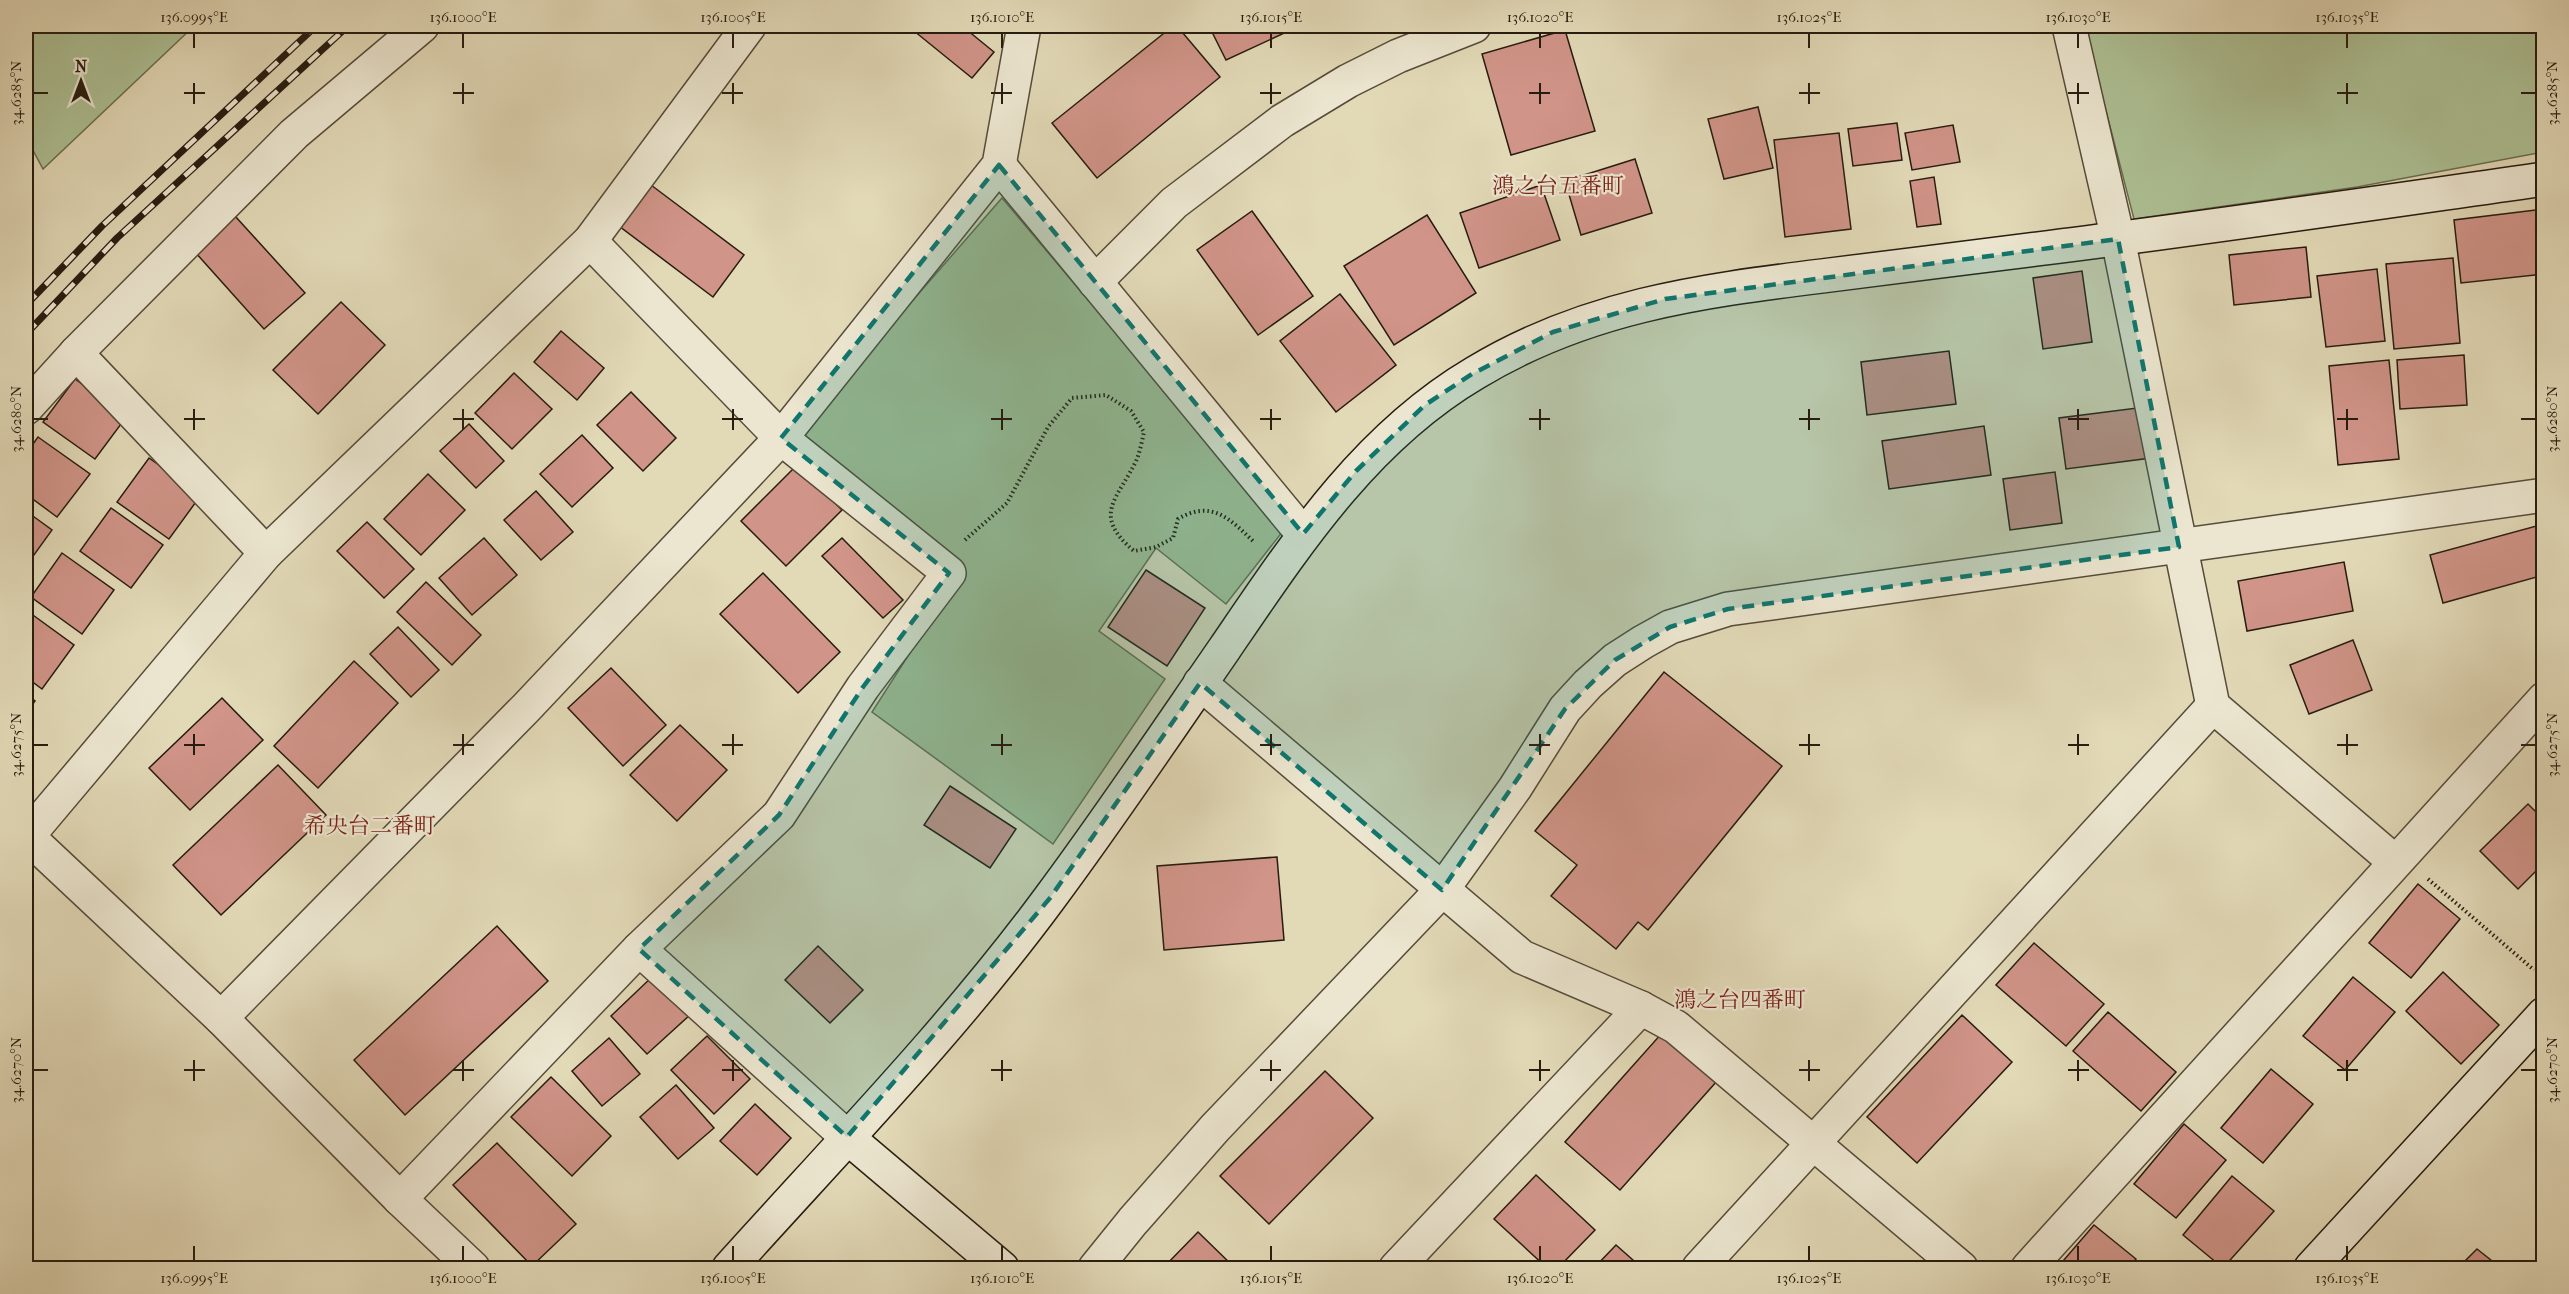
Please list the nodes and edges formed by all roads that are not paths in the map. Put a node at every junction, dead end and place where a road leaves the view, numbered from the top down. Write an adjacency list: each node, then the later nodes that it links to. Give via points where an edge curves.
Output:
1 (422, 26): 11 (street, via 294,135)
2 (749, 26): 9 (street)
3 (1024, 26): 6 (street)
4 (1474, 26): 10 (street, via 1398,56 1282,121 1174,203)
5 (2069, 26): 8 (street)
6 (999, 165): 10 (street); 13 (street)
7 (2544, 179): 8 (street)
8 (2118, 239): 15 (street, via 1676,297 1612,312 1553,332 1472,374 1425,405 1356,471); 16 (street)
9 (590, 241): 13 (street); 17 (street)
10 (1095, 282): 15 (street)
11 (76, 353): 12 (street); 17 (street)
12 (26, 408)
13 (782, 438): 24 (street, via 950,573 863,687 779,815); 27 (street, via 526,708)
14 (2544, 495): 16 (street)
15 (1303, 534): 18 (street)
16 (2180, 547): 20 (street); 23 (street, via 1728,609 1670,627 1615,660 1565,709 1515,788)
17 (266, 553): 21 (street)
18 (1200, 684): 23 (street); 28 (street, via 994,970)
19 (2544, 699): 22 (street)
20 (2213, 706): 22 (street); 29 (street)
21 (26, 837): 27 (street)
22 (2397, 858): 38 (street)
23 (1442, 890): 25 (street, via 1522,957); 34 (street, via 1215,1128)
24 (639, 949): 28 (street); 30 (street)
25 (1641, 1008): 29 (street, via 1676,1027); 35 (street)
26 (2544, 1014): 39 (street)
27 (221, 1018): 30 (street)
28 (847, 1137): 32 (street); 33 (street)
29 (1812, 1144): 36 (street); 37 (street)
30 (400, 1199): 31 (street)
31 (473, 1269)
32 (729, 1269)
33 (1002, 1269)
34 (1095, 1269)
35 (1396, 1269)
36 (1699, 1269)
37 (1961, 1269)
38 (2028, 1269)
39 (2311, 1269)

